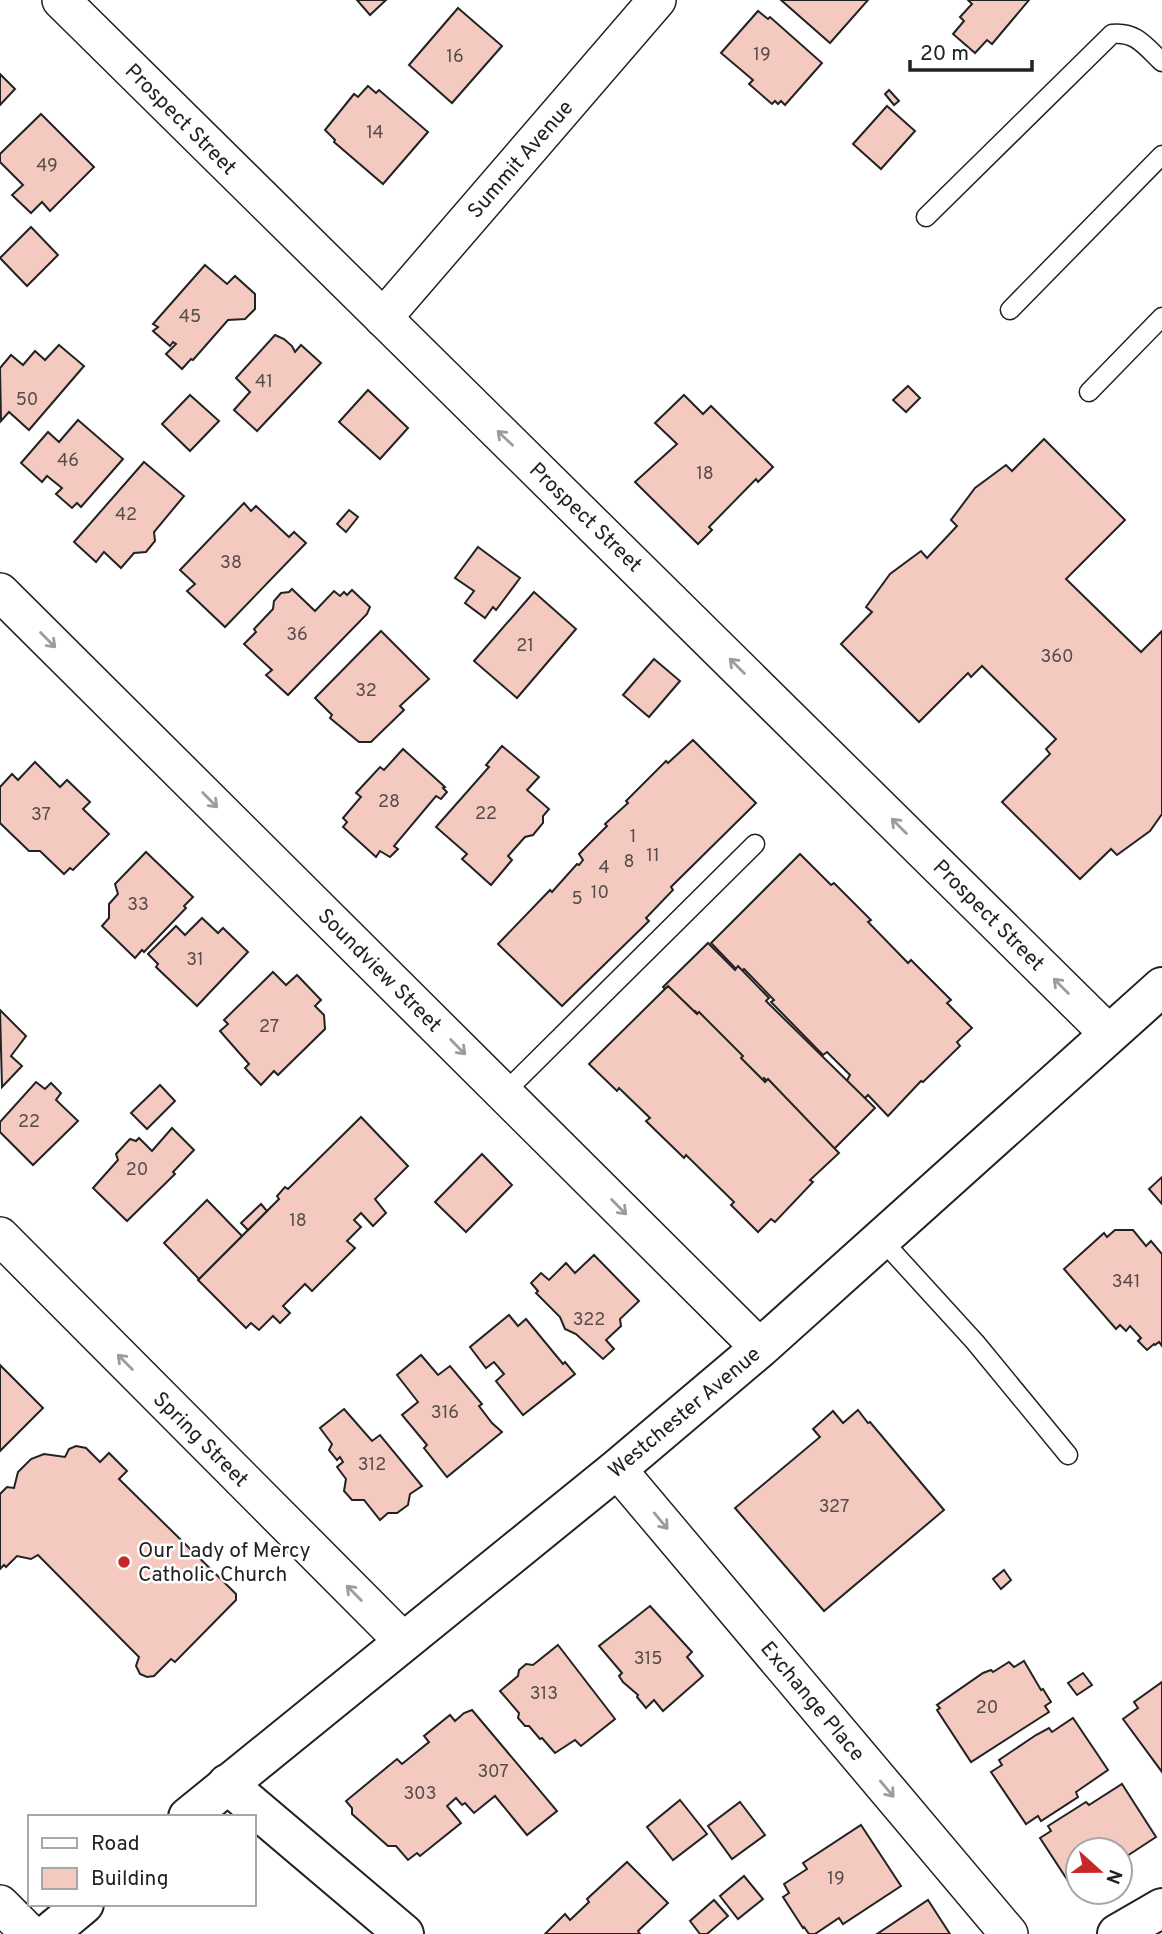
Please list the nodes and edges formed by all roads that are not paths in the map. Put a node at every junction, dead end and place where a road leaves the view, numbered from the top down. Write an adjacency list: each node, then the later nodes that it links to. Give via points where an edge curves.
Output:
1 (61, 0): 8 (street, Prospect Street)
2 (657, 0): 8 (street, Summit Avenue)
3 (1162, 62): 5 (lane, via 1125,32 1112,34)
4 (1162, 155): 6 (lane)
5 (926, 217)
6 (1010, 310)
7 (1162, 317): 9 (lane)
8 (383, 318): 13 (street, Prospect Street, one-way to 8)
9 (1089, 392)
10 (0, 592): 14 (street, Soundview Street, one-way to 14)
11 (755, 844): 14 (lane)
12 (1162, 988): 13 (main road, Westchester Avenue)
13 (1109, 1034): 16 (main road, Westchester Avenue)
14 (504, 1093): 17 (street, Soundview Street, one-way to 17)
15 (0, 1236): 20 (street, Spring Street, one-way to 15)
16 (881, 1239): 17 (main road, Westchester Avenue); 18 (lane, via 975,1342)
17 (760, 1348): 19 (main road, Westchester Avenue)
18 (1068, 1455)
19 (617, 1469): 20 (main road, Westchester Avenue); 29 (street, Exchange Place, one-way to 29)
20 (402, 1641): 21 (main road, Westchester Avenue)
21 (227, 1784): 22 (main road, Westchester Avenue); 28 (main road)
22 (190, 1815)
23 (0, 1904): 26 (street)
24 (81, 1906): 27 (main road)
25 (1162, 1908): 30 (main road)
26 (30, 1934)
27 (48, 1934)
28 (404, 1934)
29 (1009, 1934)
30 (1117, 1934)

